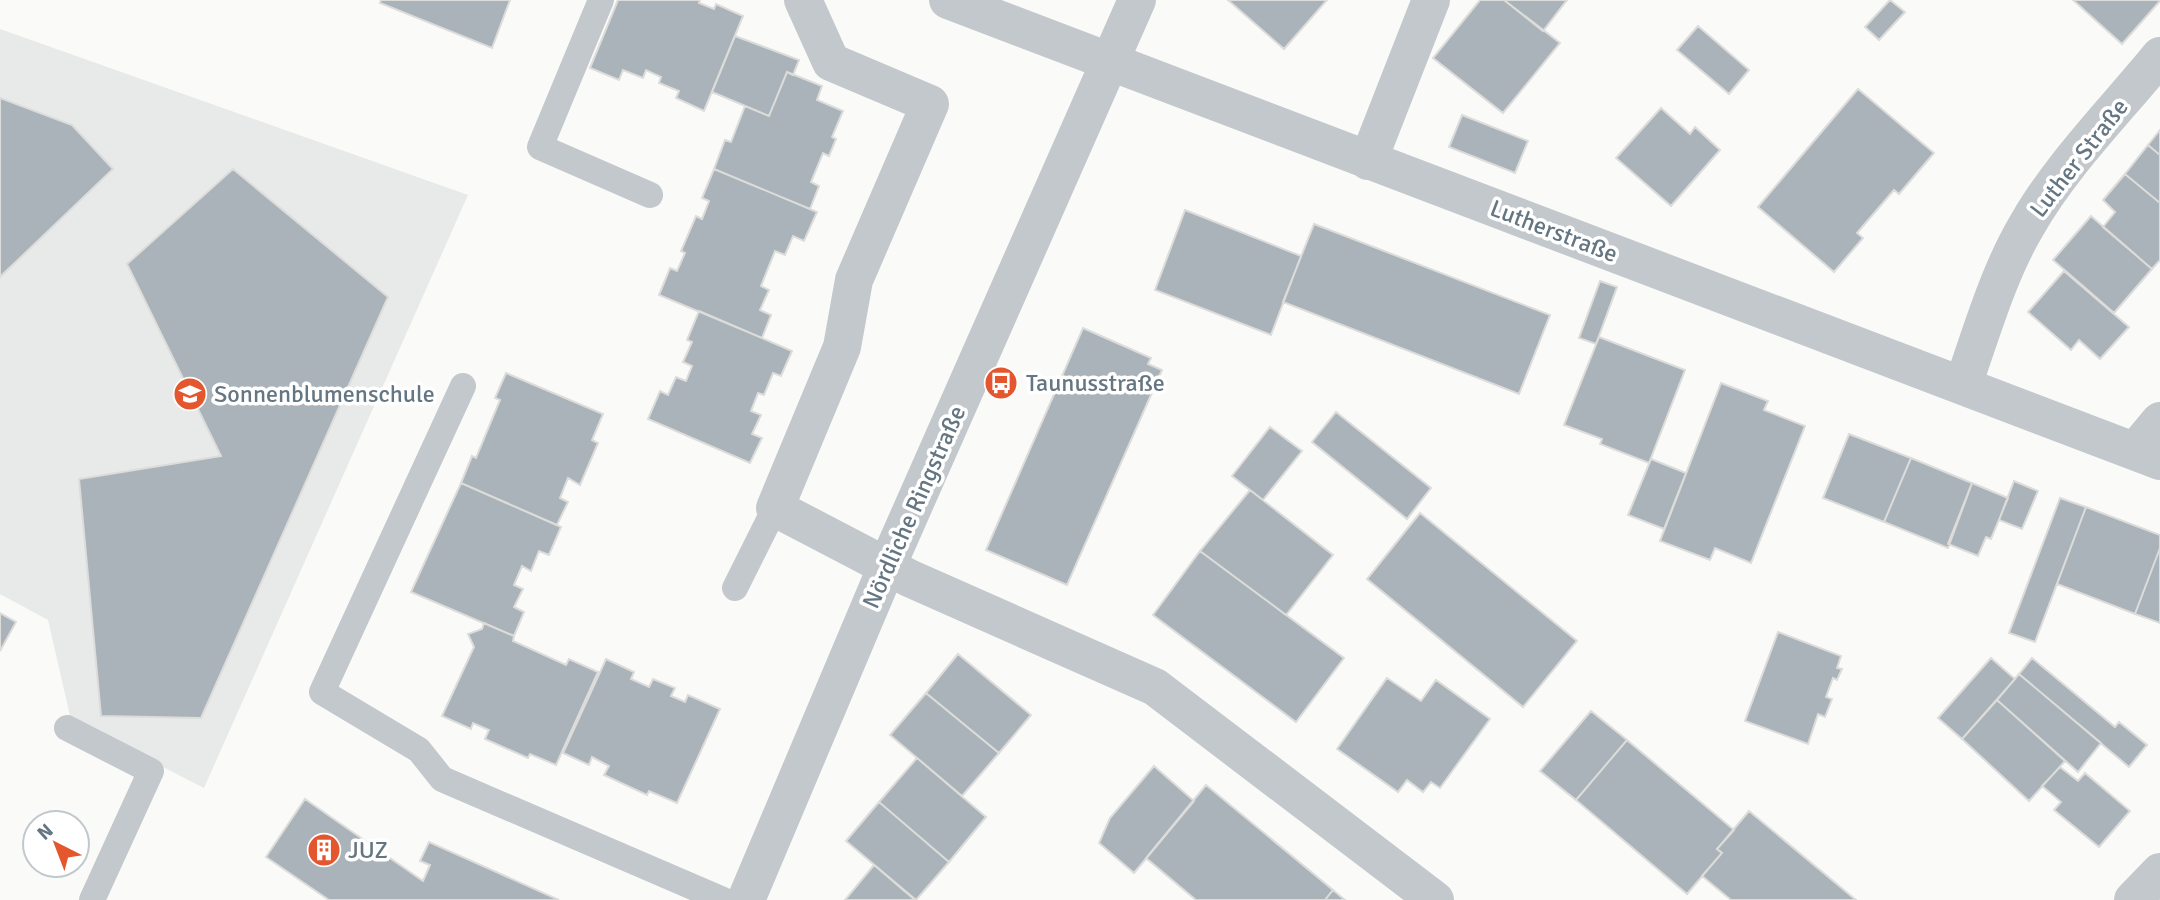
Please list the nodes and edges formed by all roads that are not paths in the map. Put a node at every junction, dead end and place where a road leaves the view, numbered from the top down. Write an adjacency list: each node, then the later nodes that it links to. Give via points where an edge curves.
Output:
1 (601, 0): 9 (lane, via 540,148)
2 (803, 0): 14 (street, via 831,62 930,104 854,279 842,347)
3 (948, 0): 7 (street, Lutherstraße)
4 (1137, 0): 7 (street, Nördliche Ringstraße)
5 (1431, 0): 8 (street)
6 (2160, 56): 10 (street, Luther Straße, via 2026,226 2005,269)
7 (1109, 61): 8 (street, Lutherstraße); 15 (street, Nördliche Ringstraße)
8 (1368, 161): 10 (street, Lutherstraße)
9 (649, 195)
10 (1963, 385): 13 (street, Lutherstraße)
11 (463, 386): 20 (lane, via 322,692 419,750 442,779)
12 (2160, 421): 13 (street)
13 (2148, 456)
14 (775, 508): 15 (street); 16 (lane)
15 (887, 566): 21 (street, Nördliche Ringstraße); 22 (street, via 1155,687)
16 (735, 588)
17 (67, 728): 19 (lane, via 151,771)
18 (2160, 873): 23 (street)
19 (92, 900)
20 (723, 900)
21 (746, 900)
22 (1435, 900)
23 (2133, 900)

